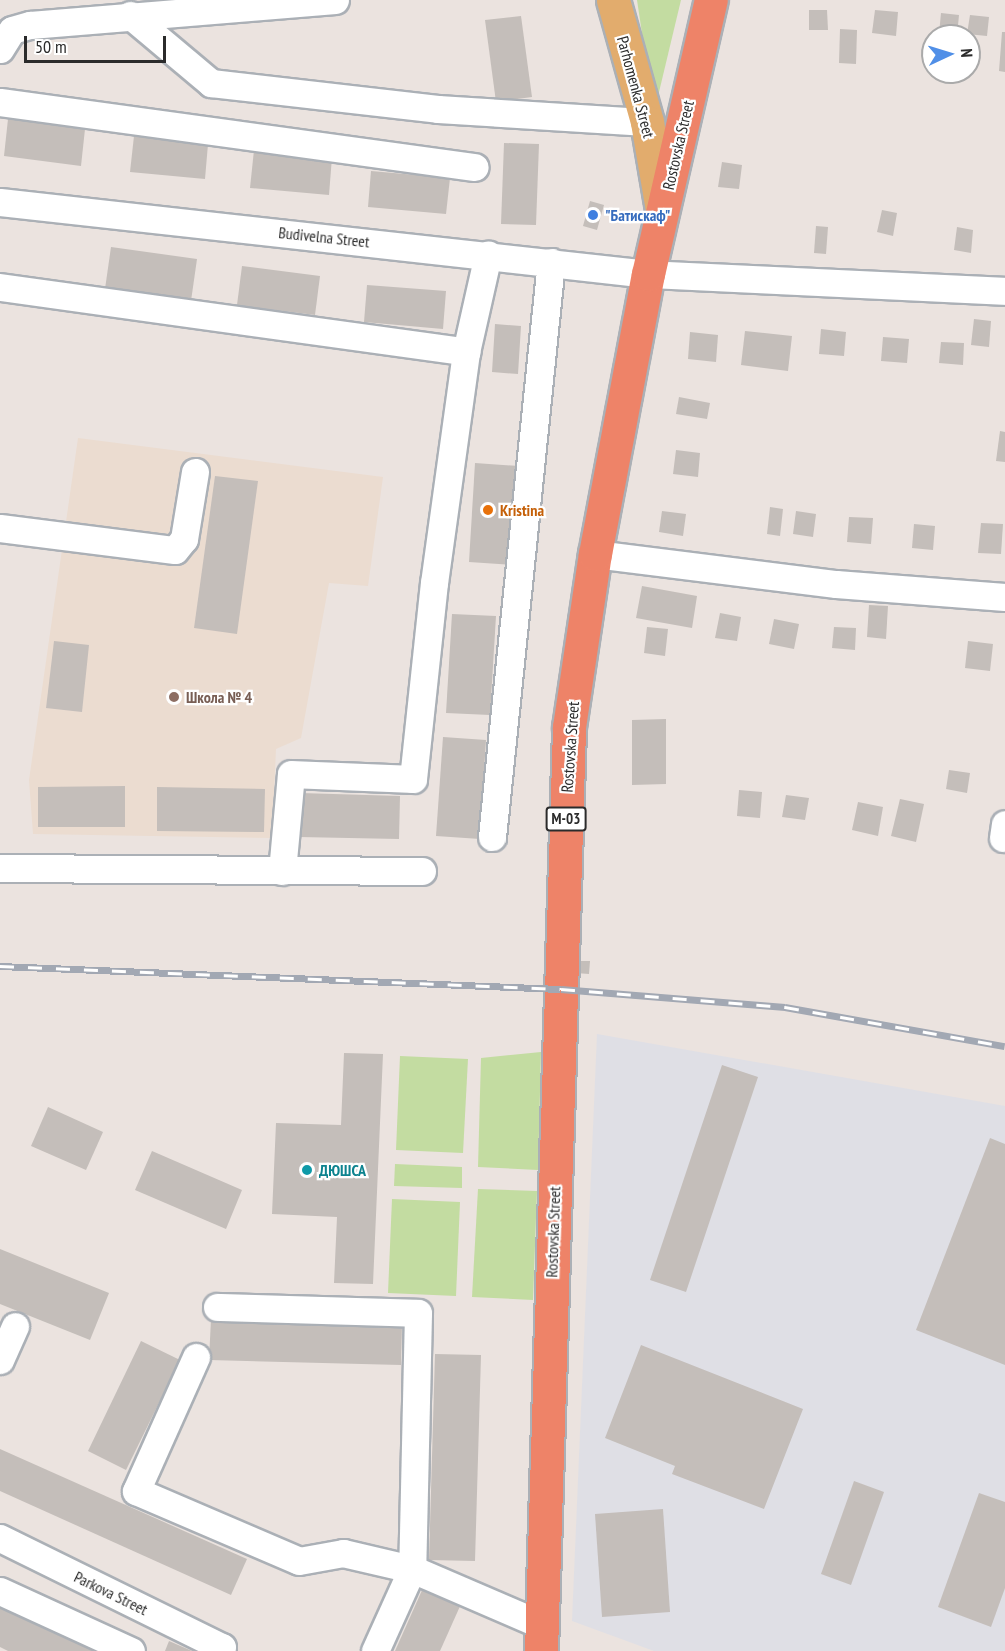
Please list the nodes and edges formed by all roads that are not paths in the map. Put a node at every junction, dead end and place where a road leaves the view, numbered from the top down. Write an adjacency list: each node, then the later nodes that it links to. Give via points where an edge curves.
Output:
1 (335, 0): 4 (street)
2 (613, 0): 7 (main road, Parhomenka Street)
3 (711, 0): 10 (highway, Rostovska Street / М-03)
4 (130, 15): 5 (street, via 30,25 12,30); 7 (street, via 211,83 438,109)
5 (0, 49)
6 (0, 102): 8 (street)
7 (647, 122): 10 (main road, Parhomenka Street)
8 (475, 167)
9 (0, 202): 11 (street, Budivelna Street)
10 (663, 210): 13 (highway, Rostovska Street / М-03)
11 (489, 254): 12 (street, Budivelna Street); 16 (street)
12 (551, 262): 13 (street, Budivelna Street); 21 (street)
13 (648, 274): 15 (street, Budivelna Street); 19 (highway, Rostovska Street / М-03)
14 (0, 286): 16 (street)
15 (1005, 291)
16 (466, 352): 23 (street, via 434,583 413,779 291,774)
17 (195, 472): 18 (street, via 184,539 175,550)
18 (0, 528)
19 (595, 554): 20 (street, via 836,584); 32 (highway, Rostovska Street / М-03, via 569,727)
20 (1005, 597)
21 (492, 837)
22 (0, 868): 23 (street)
23 (282, 871): 24 (street)
24 (422, 871)
25 (217, 1307): 30 (street, via 418,1313)
26 (15, 1326): 28 (street)
27 (195, 1357): 30 (street, via 136,1491 299,1561 343,1553)
28 (0, 1360)
29 (0, 1538): 33 (street, Parkova Street)
30 (412, 1569): 32 (street); 35 (street)
31 (0, 1590): 34 (street)
32 (541, 1638)
33 (221, 1649)
34 (130, 1651)
35 (375, 1651)

